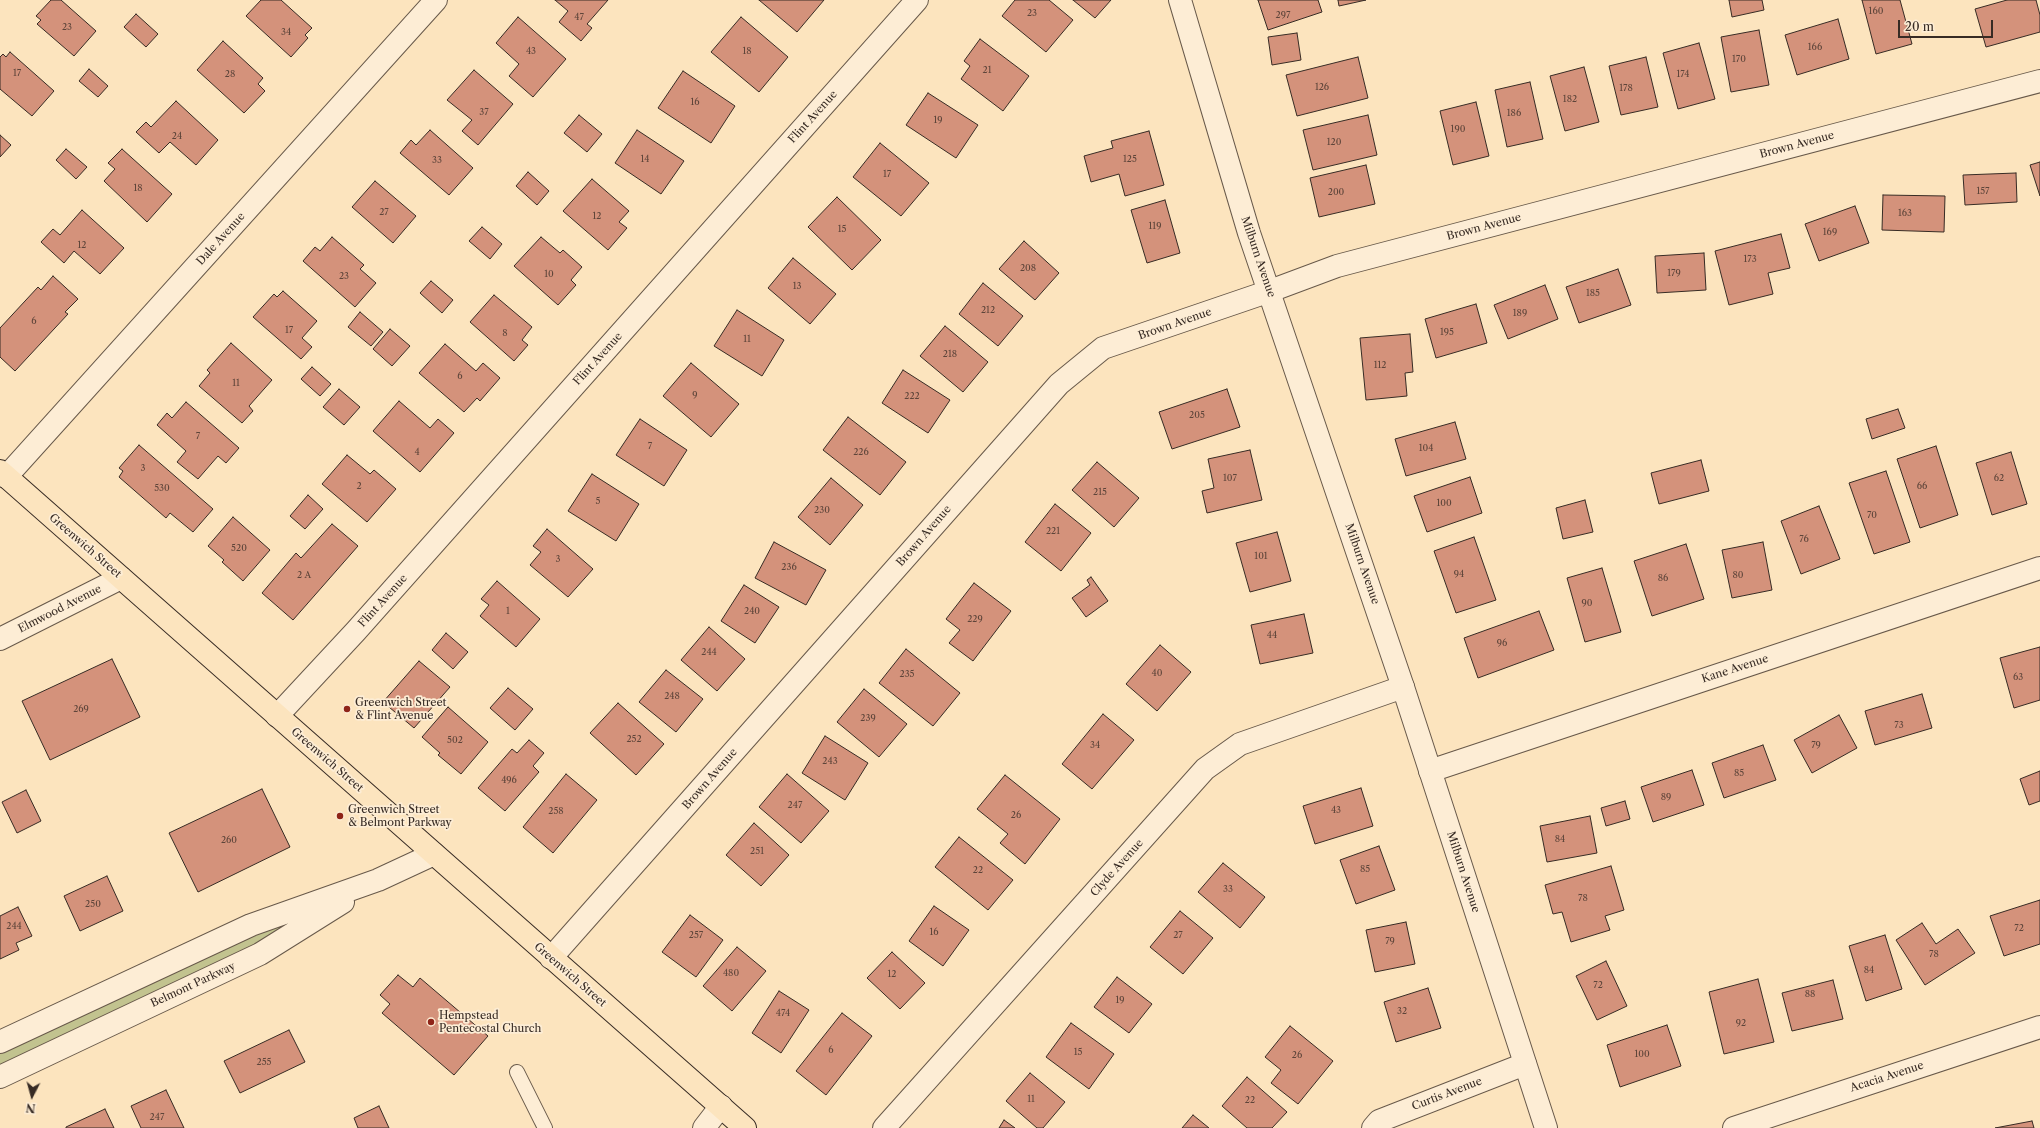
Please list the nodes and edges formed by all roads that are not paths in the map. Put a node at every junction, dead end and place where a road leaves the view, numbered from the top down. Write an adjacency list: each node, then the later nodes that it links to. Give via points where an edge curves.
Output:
1 (436, 0): 6 (street, Dale Avenue)
2 (916, 0): 11 (street, Flint Avenue, via 356,631)
3 (1180, 0): 5 (street, Milburn Avenue, via 1249,233)
4 (2040, 81): 5 (street, Brown Avenue, via 1345,264)
5 (1270, 291): 10 (street, Milburn Avenue); 15 (street, Brown Avenue, via 1103,348 1059,384)
6 (3, 474): 8 (main road, Greenwich Street)
7 (2040, 568): 12 (street, Kane Avenue)
8 (121, 578): 9 (street, Elmwood Avenue); 11 (main road, Greenwich Street)
9 (0, 639)
10 (1403, 687): 12 (street, Milburn Avenue); 25 (street, Clyde Avenue, via 1240,744 1205,769)
11 (277, 716): 13 (main road, Greenwich Street)
12 (1430, 771): 18 (street, Milburn Avenue)
13 (434, 854): 14 (street, Belmont Parkway); 15 (main road, Greenwich Street)
14 (378, 880): 17 (street, Belmont Parkway, via 251,925); 20 (street, Belmont Parkway, via 260,954)
15 (551, 958): 21 (main road, Greenwich Street)
16 (2040, 1027): 28 (street, Acacia Avenue)
17 (0, 1042)
18 (1525, 1064): 26 (street, Curtis Avenue, via 1379,1121); 27 (street, Milburn Avenue)
19 (517, 1072): 22 (lane)
20 (0, 1077)
21 (721, 1106): 23 (street); 24 (main road, Greenwich Street)
22 (545, 1128)
23 (704, 1128)
24 (745, 1128)
25 (884, 1128)
26 (1373, 1128)
27 (1546, 1128)
28 (1734, 1128)

